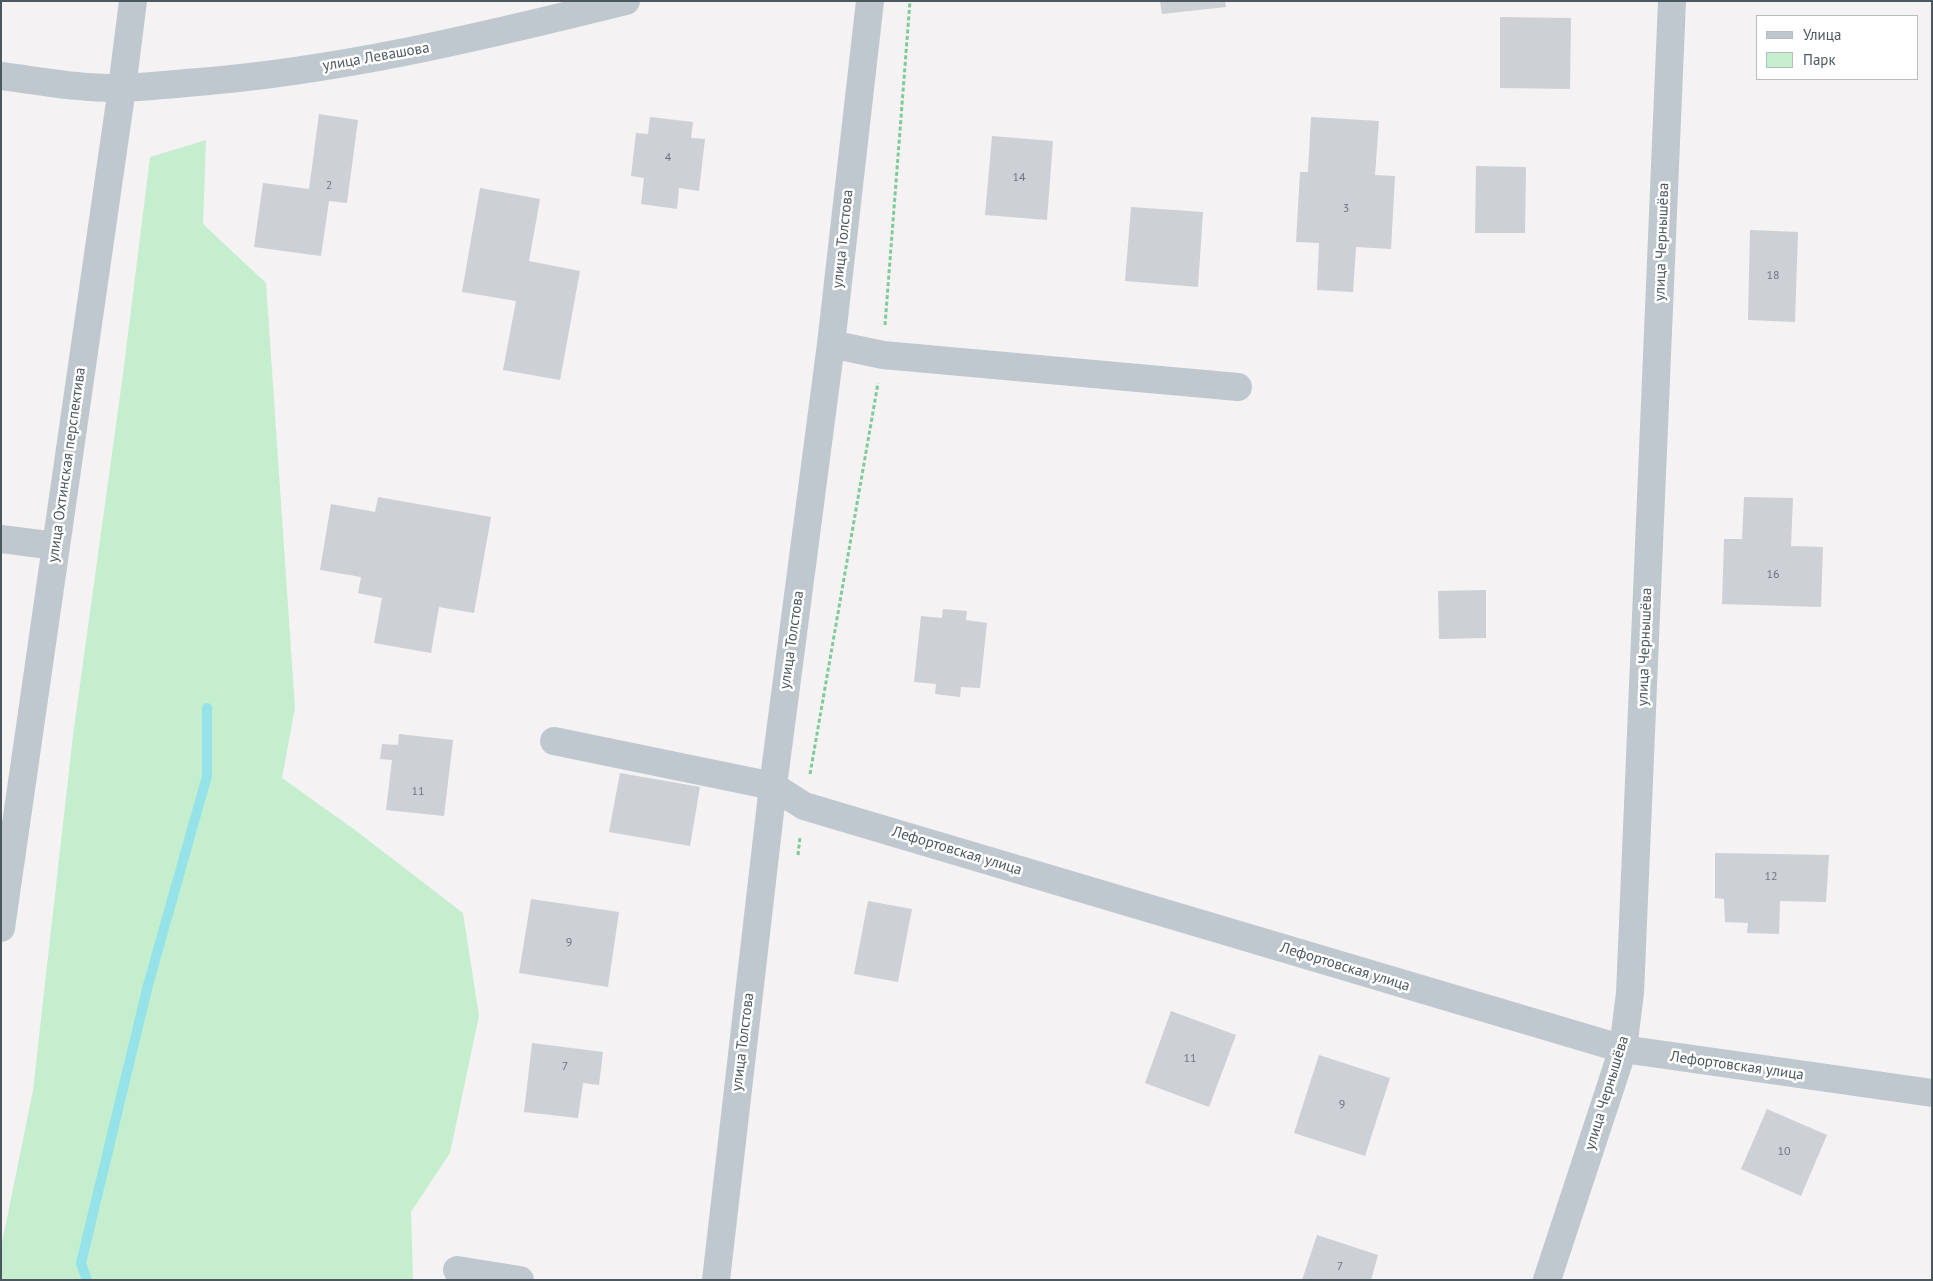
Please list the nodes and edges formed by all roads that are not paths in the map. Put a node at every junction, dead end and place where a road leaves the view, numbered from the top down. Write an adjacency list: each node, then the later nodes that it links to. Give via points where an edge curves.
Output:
1 (133, 1): 6 (street, улица Охтинская перспектива)
2 (626, 1): 6 (street, улица Левашова, via 370,60 249,78)
3 (870, 1): 7 (street, улица Толстова)
4 (1672, 1): 14 (street, улица Чернышёва, via 1630,993)
5 (1, 76): 6 (street, улица Левашова)
6 (122, 88): 10 (street, улица Охтинская перспектива)
7 (832, 344): 8 (street, via 883,355); 12 (street, улица Толстова)
8 (1238, 387)
9 (1, 539): 10 (street)
10 (56, 546): 13 (street, улица Охтинская перспектива)
11 (554, 741): 12 (street)
12 (773, 786): 14 (street, Лефортовская улица, via 804,806); 18 (street, улица Толстова)
13 (1, 928)
14 (1623, 1049): 15 (street, Лефортовская улица); 19 (street, улица Чернышёва)
15 (1932, 1093)
16 (457, 1270): 17 (street)
17 (520, 1280)
18 (716, 1280)
19 (1547, 1280)

